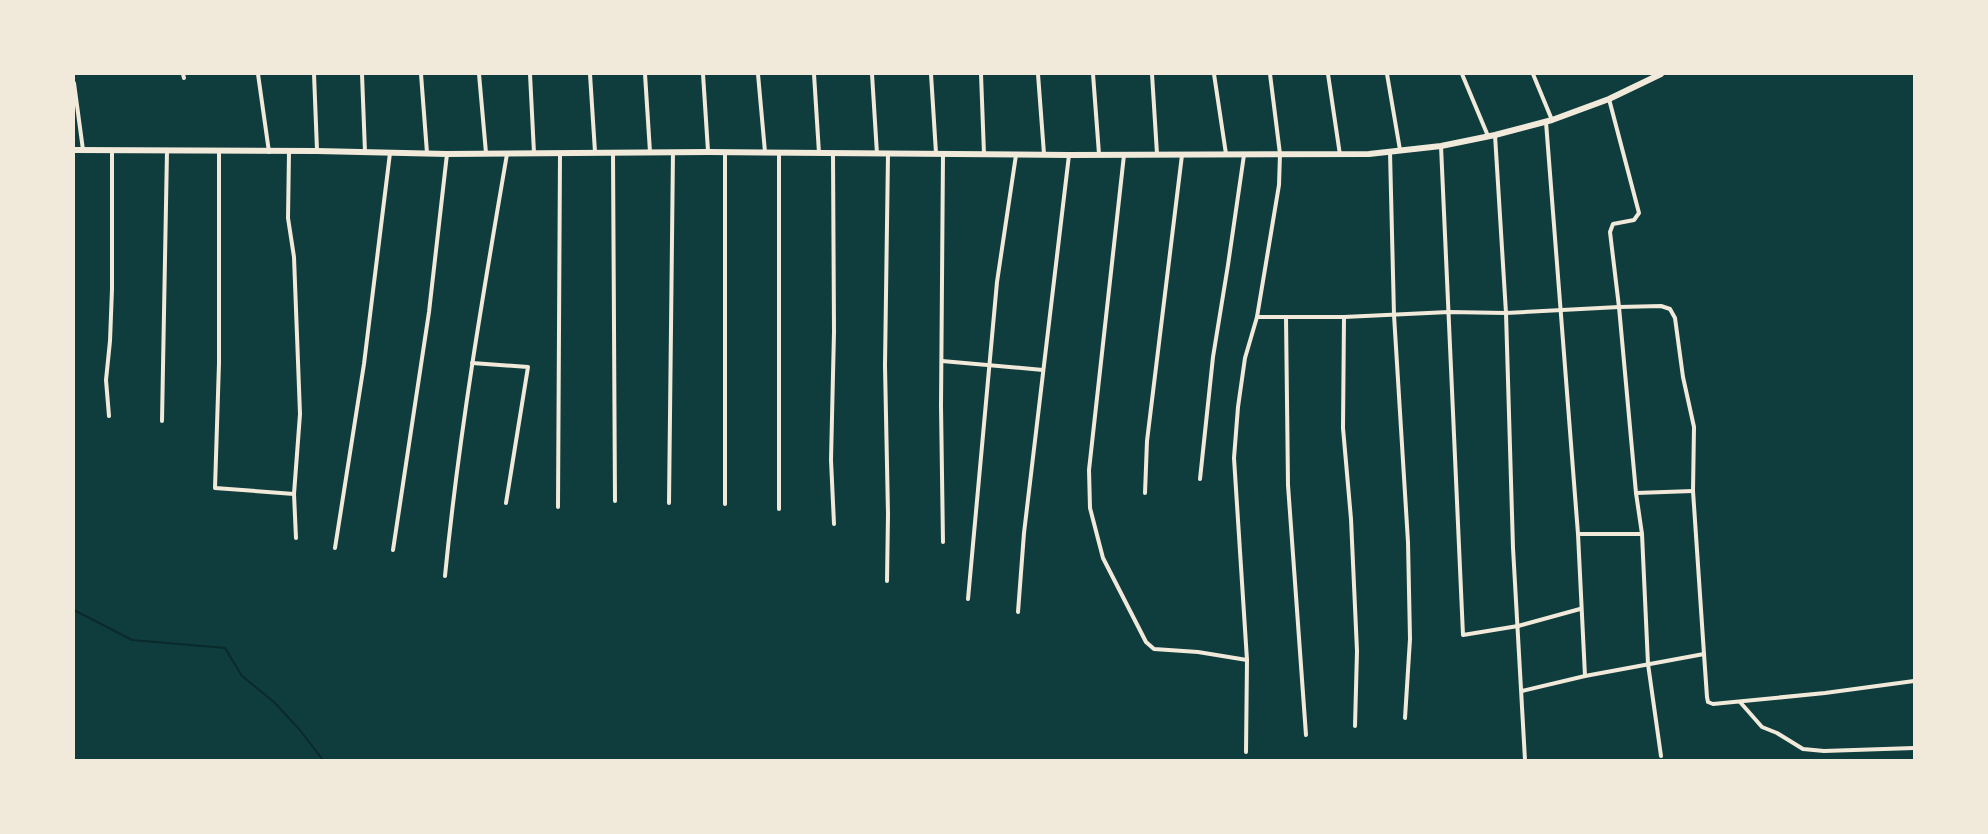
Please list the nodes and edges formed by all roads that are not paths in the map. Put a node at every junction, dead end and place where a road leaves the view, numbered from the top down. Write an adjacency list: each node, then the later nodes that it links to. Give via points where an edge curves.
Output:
1 (258, 74): 37 (street)
2 (314, 74): 33 (street)
3 (362, 74): 39 (street)
4 (422, 74): 46 (street)
5 (479, 74): 47 (street)
6 (530, 74): 56 (street)
7 (590, 74): 40 (street)
8 (645, 74): 50 (street)
9 (703, 74): 42 (street)
10 (758, 74): 51 (street)
11 (814, 74): 53 (street)
12 (872, 74): 58 (street)
13 (931, 74): 60 (street)
14 (981, 74): 68 (street)
15 (1038, 74): 69 (street)
16 (1094, 74): 62 (street)
17 (1152, 74): 64 (street)
18 (1214, 74): 65 (street)
19 (1270, 74): 67 (street)
20 (1328, 74): 72 (street)
21 (1387, 74): 34 (street)
22 (1462, 74): 28 (street)
23 (1533, 74): 27 (street)
24 (1661, 74): 26 (highway)
25 (74, 83): 31 (street)
26 (1609, 99): 27 (highway); 73 (street, via 1638,213 1634,220 1611,227)
27 (1549, 121): 28 (highway); 74 (street)
28 (1492, 136): 29 (highway); 76 (street)
29 (1441, 146): 34 (highway); 75 (street)
30 (74, 150): 31 (highway)
31 (83, 150): 35 (highway)
32 (167, 151): 35 (highway); 36 (highway); 86 (street)
33 (317, 151): 38 (highway); 39 (highway)
34 (1400, 151): 44 (highway)
35 (112, 152): 85 (street, via 112,289 105,380)
36 (219, 152): 37 (highway); 91 (street, via 215,489)
37 (269, 152): 38 (highway)
38 (289, 152): 91 (street, via 288,218 294,251 300,414)
39 (365, 152): 45 (highway)
40 (595, 152): 48 (highway); 49 (highway)
41 (673, 152): 42 (highway); 50 (highway); 94 (street)
42 (708, 152): 43 (highway)
43 (725, 152): 51 (highway); 95 (street)
44 (1390, 152): 72 (highway); 77 (street)
45 (390, 153): 46 (highway); 103 (street, via 364,364)
46 (427, 153): 54 (highway)
47 (486, 153): 54 (highway); 55 (highway)
48 (560, 153): 56 (highway); 96 (street)
49 (614, 153): 50 (highway); 92 (street)
50 (651, 153)
51 (765, 153): 52 (highway)
52 (779, 153): 53 (highway); 97 (street)
53 (819, 153): 57 (highway)
54 (447, 154): 104 (street, via 429,312)
55 (507, 154): 56 (highway); 82 (street)
56 (534, 154)
57 (833, 154): 58 (highway); 98 (street)
58 (877, 154): 59 (highway)
59 (888, 154): 60 (highway); 106 (street)
60 (940, 154): 68 (highway); 81 (street)
61 (1016, 154): 68 (highway); 69 (highway); 83 (street)
62 (1099, 154): 63 (highway); 70 (highway)
63 (1124, 154): 64 (highway); 112 (street, via 1089,470 1092,519 1103,558 1146,642 1154,649)
64 (1156, 154): 71 (highway)
65 (1226, 154): 66 (highway); 71 (highway)
66 (1244, 154): 67 (highway); 87 (street, via 1213,357)
67 (1280, 154): 72 (highway); 78 (street, via 1279,185)
68 (984, 155)
69 (1044, 155): 70 (highway)
70 (1069, 155): 84 (street)
71 (1182, 155): 89 (street, via 1147,441)
72 (1340, 155)
73 (1619, 307): 74 (street); 88 (street, via 1666,307 1675,318 1694,427); 90 (street)
74 (1561, 309): 76 (street); 99 (street)
75 (1449, 312): 76 (street); 77 (street); 110 (street, via 1463,635)
76 (1506, 313): 110 (street)
77 (1394, 315): 80 (street); 118 (street, via 1408,542 1410,639)
78 (1257, 317): 79 (street); 112 (street, via 1245,358 1234,458)
79 (1286, 317): 80 (street); 120 (street, via 1288,485)
80 (1344, 317): 119 (street, via 1343,428 1351,519)
81 (942, 361): 83 (street); 102 (street)
82 (472, 363): 93 (street, via 528,367); 105 (street)
83 (988, 365): 84 (street); 107 (street)
84 (1043, 370): 109 (street)
85 (109, 416)
86 (162, 421)
87 (1200, 479)
88 (1693, 491): 90 (street); 111 (street)
89 (1145, 492)
90 (1636, 493): 100 (street)
91 (294, 494): 101 (street)
92 (615, 501)
93 (506, 503)
94 (669, 503)
95 (726, 504)
96 (558, 507)
97 (779, 509)
98 (834, 524)
99 (1578, 534): 100 (street); 108 (street)
100 (1642, 534): 113 (street)
101 (296, 538)
102 (943, 542)
103 (335, 548)
104 (393, 550)
105 (446, 576)
106 (887, 581)
107 (968, 599)
108 (1580, 609): 110 (street); 114 (street)
109 (1018, 612)
110 (1518, 626): 116 (street)
111 (1704, 654): 113 (street); 117 (street, via 1708,702)
112 (1247, 660): 122 (street)
113 (1648, 664): 114 (street); 123 (street)
114 (1585, 676): 116 (street)
115 (1914, 681): 117 (street)
116 (1522, 691): 124 (street)
117 (1740, 701): 121 (street, via 1762,727 1803,749)
118 (1405, 718)
119 (1356, 726)
120 (1306, 735)
121 (1914, 748)
122 (1246, 752)
123 (1660, 756)
124 (1525, 760)

